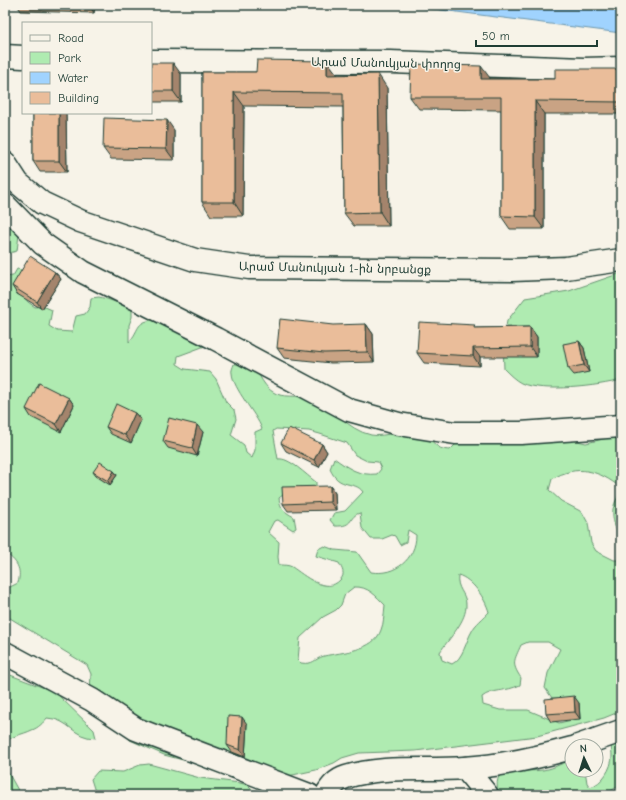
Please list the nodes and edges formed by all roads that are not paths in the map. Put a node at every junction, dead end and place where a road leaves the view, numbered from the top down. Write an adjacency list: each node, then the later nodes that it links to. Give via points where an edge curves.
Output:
1 (5, 56): 2 (street)
2 (22, 57)
3 (152, 61): 4 (street, Արամ Մանուկյան փողոց, via 390,62)
4 (621, 68)
5 (5, 163): 7 (street, Արամ Մանուկյան 1-ին նրբանցք, via 18,183 42,203 87,224 195,260 249,268 512,270 566,268)
6 (5, 205): 8 (street, via 43,244 83,272 349,410 399,424 455,434 521,433)
7 (621, 260)
8 (621, 426)
9 (5, 653): 14 (street, via 92,700 136,729)
10 (621, 731): 11 (street)
11 (601, 738)
12 (564, 750): 13 (street, via 527,760)
13 (465, 768): 15 (street, via 374,770 344,777 333,784); 16 (street)
14 (309, 795)
15 (326, 795)
16 (487, 795)

